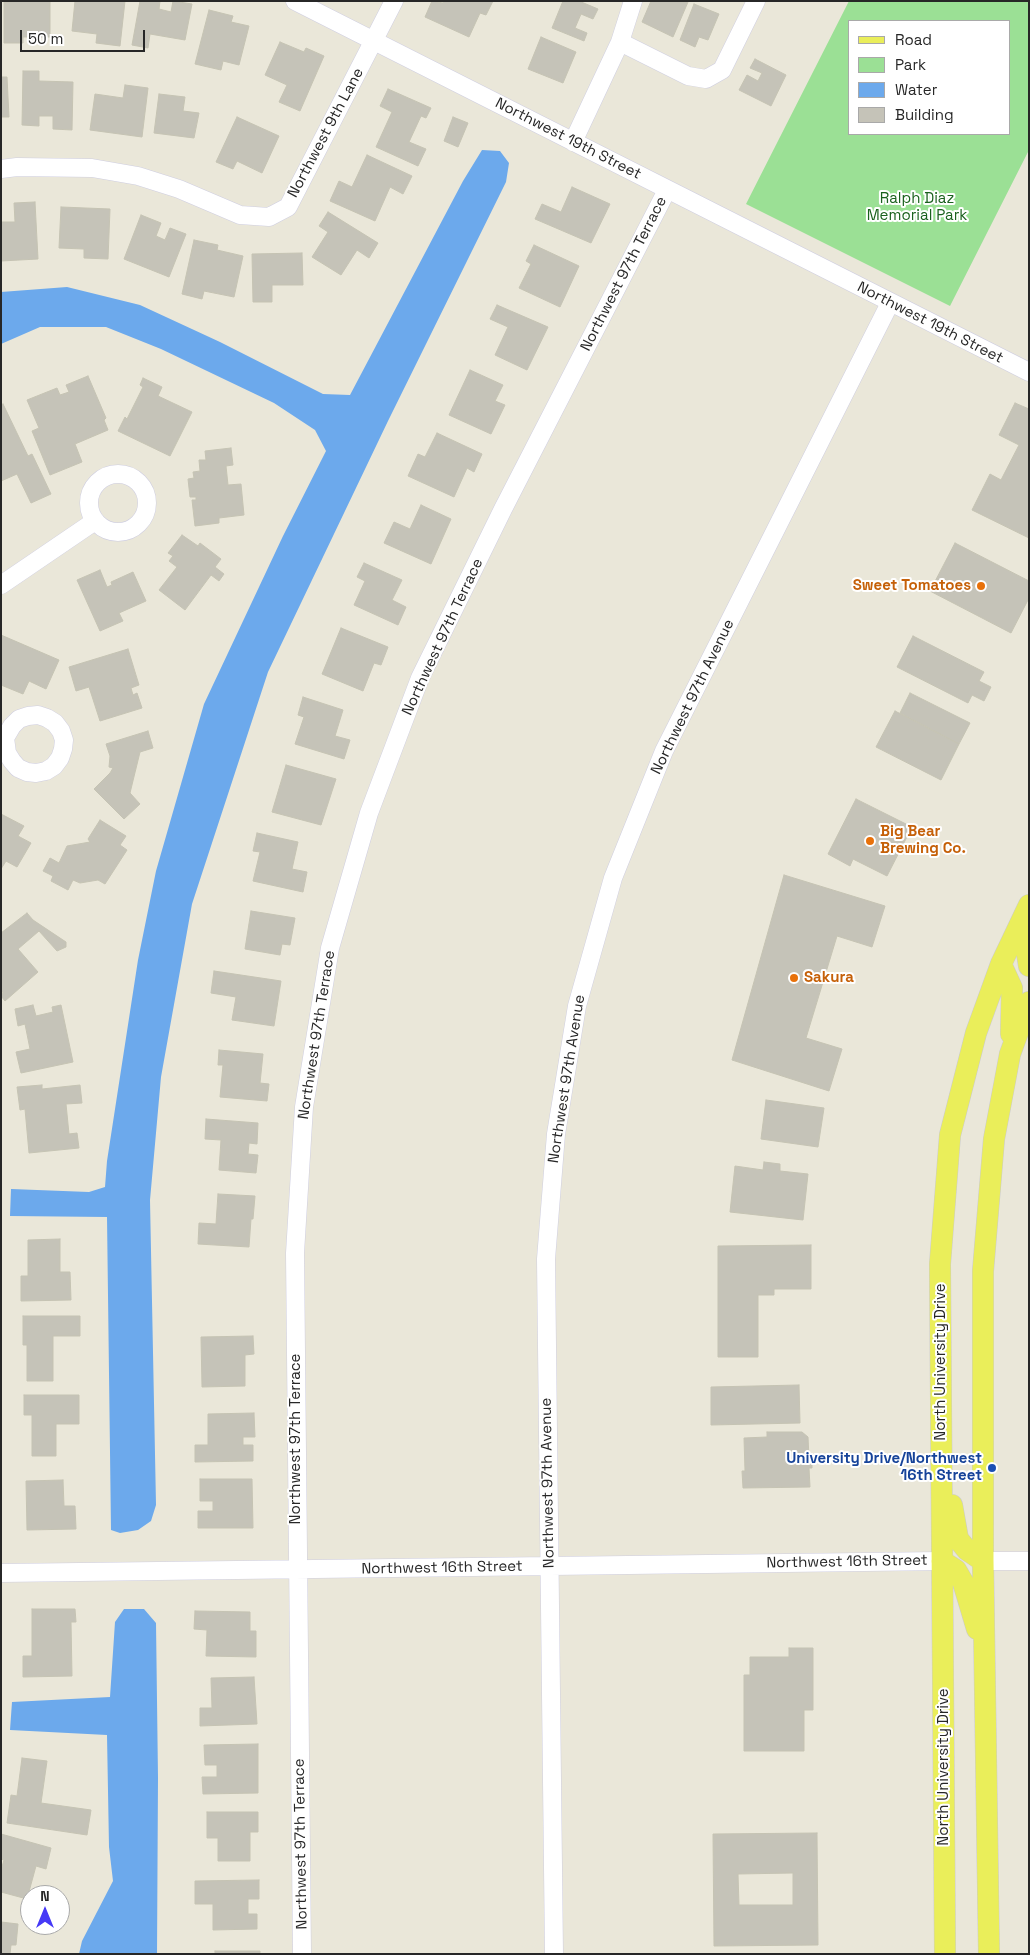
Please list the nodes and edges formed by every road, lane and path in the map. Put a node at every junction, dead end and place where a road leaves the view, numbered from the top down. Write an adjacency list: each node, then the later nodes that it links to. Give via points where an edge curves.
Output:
1 (295, 1): 5 (street, Northwest 19th Street)
2 (394, 1): 5 (street, Northwest 9th Lane)
3 (633, 1): 6 (street)
4 (756, 1): 6 (street, via 722,70 706,79 688,76)
5 (375, 40): 7 (street, Northwest 19th Street); 8 (street, Northwest 9th Lane, via 288,207 269,217 240,215 138,176 92,168)
6 (620, 42): 7 (street)
7 (573, 142): 9 (street, Northwest 19th Street)
8 (1, 169)
9 (667, 190): 10 (street, Northwest 19th Street); 25 (street, Northwest 97th Terrace, via 420,678 369,813 330,948 304,1107 294,1253)
10 (890, 303): 11 (street, Northwest 19th Street); 24 (street, Northwest 97th Avenue, via 664,751 613,878 577,1006 556,1134 546,1259)
11 (1029, 372)
12 (95, 521): 13 (street)
13 (1, 585)
14 (1029, 905): 16 (main road, North University Drive)
15 (1029, 934): 17 (main road, via 1026,946)
16 (1001, 964): 19 (main road, via 1012,988); 20 (main road, North University Drive, via 976,1033 950,1135 940,1264)
17 (1029, 966)
18 (1029, 1002): 19 (main road)
19 (1010, 1054): 23 (main road, via 994,1139 983,1271)
20 (942, 1445): 22 (main road, North University Drive); 23 (main road, via 958,1539)
21 (1029, 1560): 23 (street)
22 (942, 1561): 24 (street, Northwest 16th Street); 27 (main road, via 956,1570 963,1582); 30 (main road, North University Drive)
23 (983, 1561): 27 (main road)
24 (549, 1566): 25 (street, Northwest 16th Street); 29 (street, Northwest 97th Avenue)
25 (297, 1570): 26 (street, Northwest 16th Street); 28 (street, Northwest 97th Terrace)
26 (1, 1573)
27 (985, 1656): 31 (main road)
28 (302, 1954)
29 (554, 1954)
30 (945, 1954)
31 (988, 1954)

